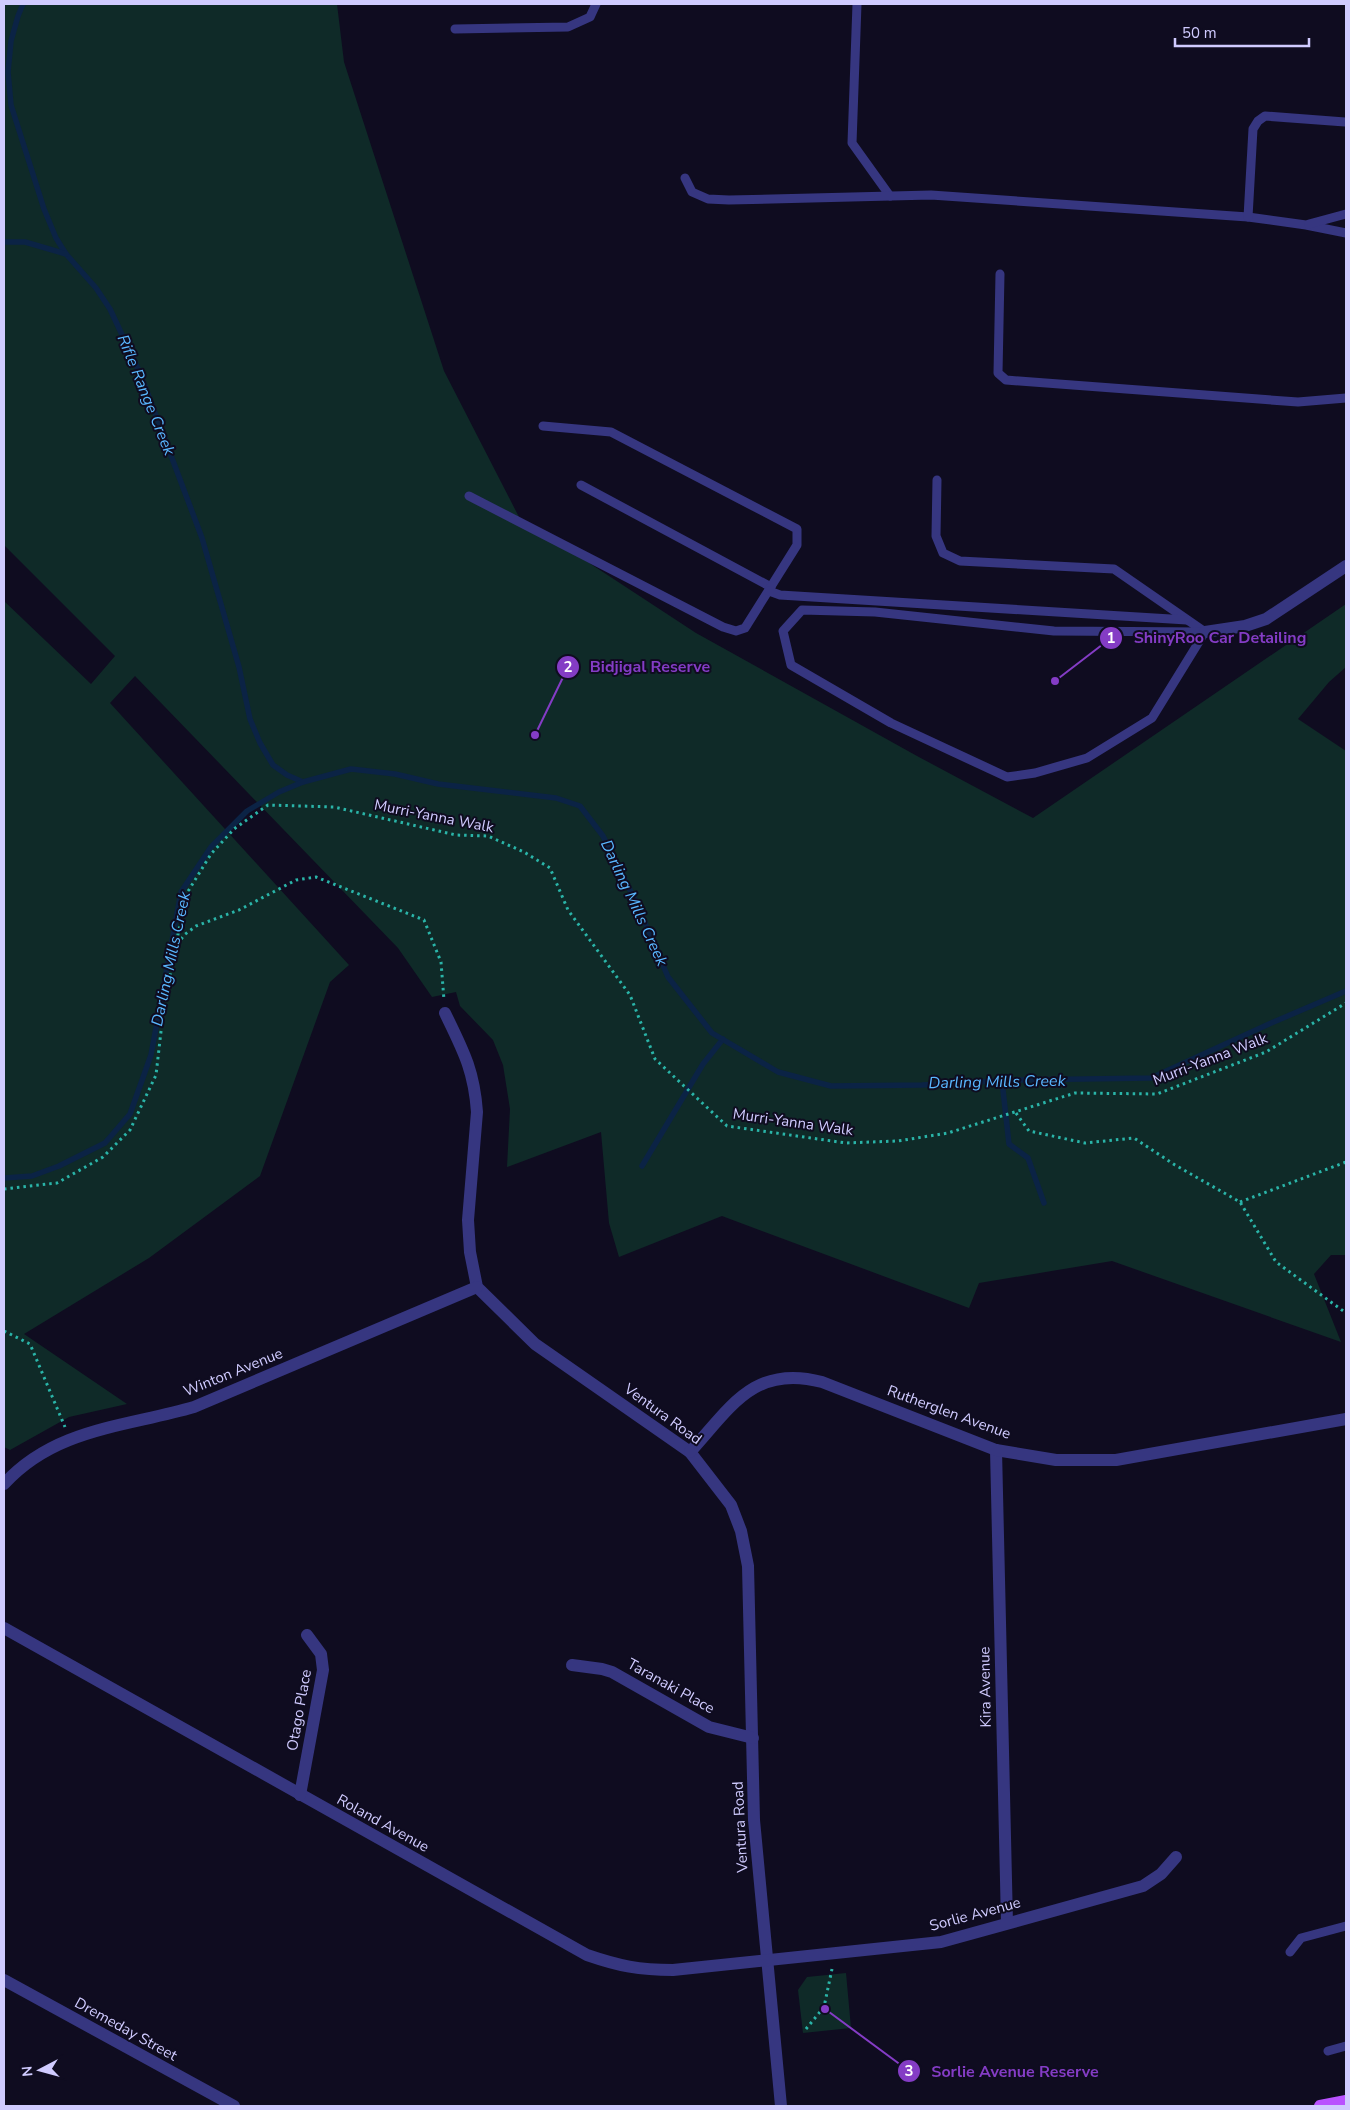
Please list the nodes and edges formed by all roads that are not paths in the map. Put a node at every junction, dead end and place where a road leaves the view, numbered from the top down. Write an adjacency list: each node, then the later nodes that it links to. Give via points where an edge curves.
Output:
1 (596, 4): 3 (lane, via 590,17 568,27)
2 (857, 4): 6 (lane, via 852,144)
3 (455, 29)
4 (1345, 122): 8 (lane, via 1266,116 1258,121 1252,129)
5 (685, 178): 6 (lane, via 692,192 708,199)
6 (890, 196): 8 (lane, via 931,195)
7 (1346, 214): 9 (lane)
8 (1248, 217): 9 (lane)
9 (1306, 225): 10 (lane)
10 (1346, 233)
11 (1000, 274): 12 (lane, via 998,373 1006,380 1298,402)
12 (1346, 398)
13 (543, 426): 18 (lane, via 611,432 797,530 797,545)
14 (937, 480): 19 (lane, via 936,536 944,553 960,561 1114,569)
15 (581, 485): 18 (lane)
16 (469, 496): 18 (lane, via 728,630 745,628)
17 (1346, 566): 20 (street, via 1266,619)
18 (770, 589): 19 (lane, via 780,595)
19 (1187, 620): 20 (lane)
20 (1205, 632): 20 (lane, via 1054,631 875,612 802,610 783,631 791,666 891,723 1007,777 1035,773 1087,758 1152,718)
21 (445, 1014): 22 (street, via 469,1063 476,1094 468,1220)
22 (477, 1287): 25 (street, Ventura Road, via 535,1344); 26 (street, Winton Avenue, via 194,1408 70,1439 39,1454)
23 (1346, 1420): 24 (street, Rutherglen Avenue, via 1116,1460 1056,1460)
24 (996, 1450): 25 (street, Rutherglen Avenue, via 822,1382 793,1377 751,1389); 33 (street, Kira Avenue)
25 (690, 1452): 30 (street, Ventura Road, via 731,1506 745,1546)
26 (4, 1484)
27 (4, 1628): 31 (street, Roland Avenue)
28 (307, 1635): 31 (street, Otago Place, via 320,1654 323,1670)
29 (572, 1664): 30 (street, Taranaki Place, via 612,1672 709,1727)
30 (753, 1738): 38 (street, Ventura Road, via 754,1820)
31 (300, 1795): 38 (street, Roland Avenue, via 587,1955 616,1966 672,1970)
32 (1176, 1857): 33 (street, Sorlie Avenue, via 1161,1874 1143,1886)
33 (1007, 1922): 38 (street, Sorlie Avenue, via 934,1943)
34 (1346, 1926): 35 (lane)
35 (1324, 1931): 36 (lane); 37 (lane, via 1301,1938)
36 (1346, 1933)
37 (1290, 1952)
38 (768, 1961): 44 (street, Ventura Road)
39 (4, 1980): 43 (street, Dremeday Street)
40 (1346, 2046): 41 (lane)
41 (1328, 2051)
42 (1346, 2101): 45 (main road)
43 (234, 2106)
44 (781, 2106)
45 (1320, 2106)

